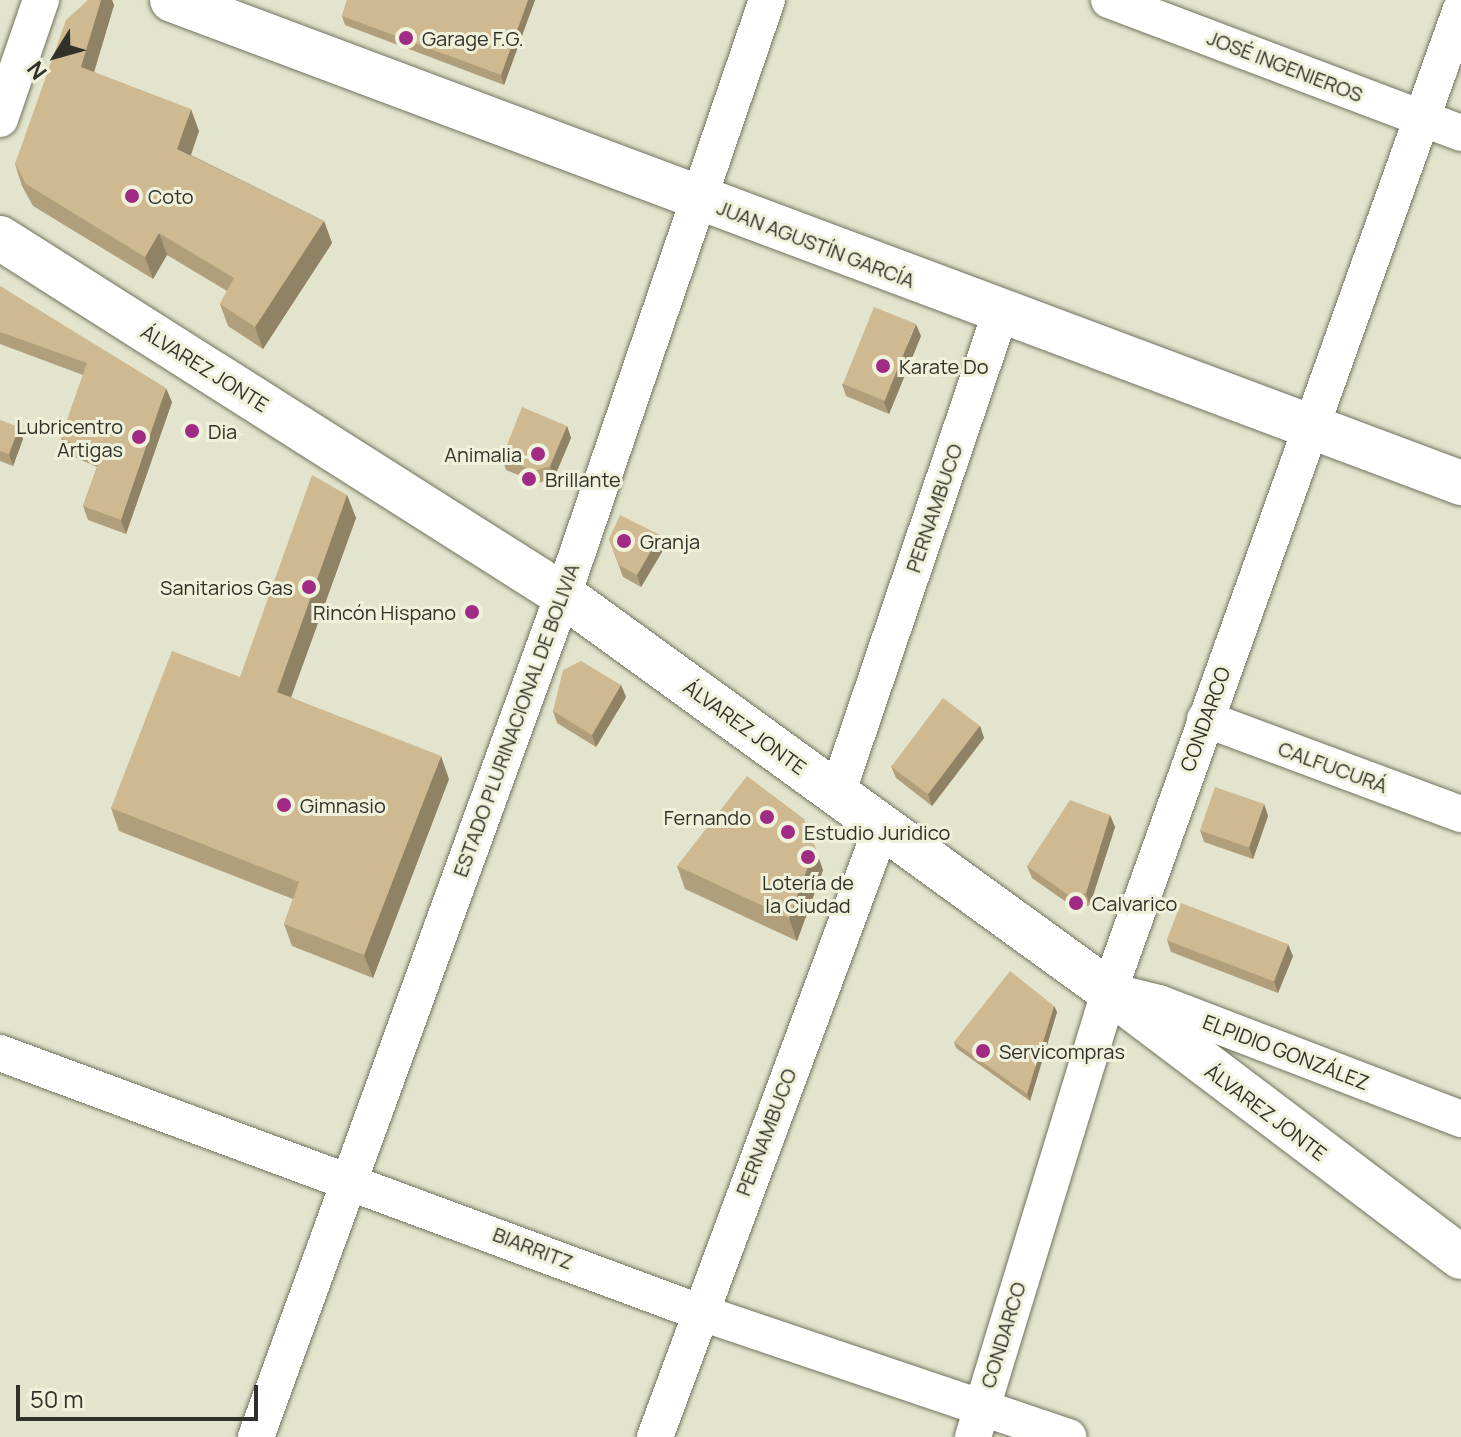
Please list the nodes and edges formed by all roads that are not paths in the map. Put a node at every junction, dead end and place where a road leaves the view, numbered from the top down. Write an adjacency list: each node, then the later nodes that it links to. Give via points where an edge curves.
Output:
1 (41, 0): 7 (street)
2 (172, 0): 9 (street, JUAN AGUSTÍN GARCÍA)
3 (767, 0): 9 (street, ESTADO PLURINACIONAL DE BOLIVIA)
4 (1109, 0): 6 (street, JOSÉ INGENIEROS)
5 (1461, 9): 6 (street, CONDARCO)
6 (1421, 117): 8 (street, JOSÉ INGENIEROS); 12 (street, CONDARCO)
7 (0, 119)
8 (1461, 133)
9 (697, 199): 11 (street, JUAN AGUSTÍN GARCÍA); 14 (street, ESTADO PLURINACIONAL DE BOLIVIA)
10 (0, 238): 14 (street, ÁLVAREZ JONTE)
11 (1000, 314): 12 (street, JUAN AGUSTÍN GARCÍA); 16 (street, PERNAMBUCO)
12 (1310, 425): 13 (street, JUAN AGUSTÍN GARCÍA); 15 (street, CONDARCO)
13 (1461, 483)
14 (563, 595): 16 (street, ÁLVAREZ JONTE); 22 (street, ESTADO PLURINACIONAL DE BOLIVIA)
15 (1205, 719): 17 (street, CALFUCURÁ); 19 (street, CONDARCO)
16 (837, 794): 18 (street, ÁLVAREZ JONTE)
17 (1461, 814)
18 (881, 829): 19 (street, ÁLVAREZ JONTE); 24 (street, PERNAMBUCO)
19 (1109, 991): 21 (street, ELPIDIO GONZÁLEZ, via 1159,1003); 23 (street, ÁLVAREZ JONTE); 25 (street, CONDARCO)
20 (0, 1053): 22 (street, BIARRITZ)
21 (1461, 1119)
22 (351, 1179): 24 (street, BIARRITZ); 26 (street, ESTADO PLURINACIONAL DE BOLIVIA)
23 (1461, 1257)
24 (699, 1312): 25 (street, BIARRITZ); 27 (street, PERNAMBUCO)
25 (977, 1421): 28 (street, BIARRITZ)
26 (256, 1437)
27 (655, 1437)
28 (1068, 1437)

